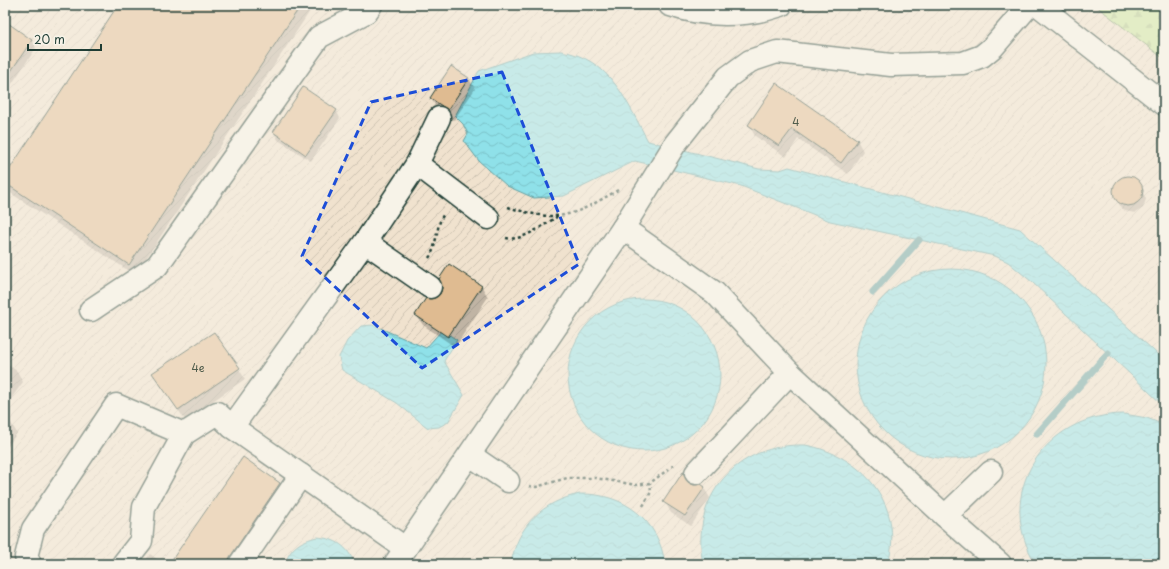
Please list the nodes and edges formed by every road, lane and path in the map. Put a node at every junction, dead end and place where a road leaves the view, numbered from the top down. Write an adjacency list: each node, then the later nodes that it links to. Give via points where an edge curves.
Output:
1 (371, 5): 18 (street, via 366,12 319,37 157,266)
2 (670, 5): 6 (street, via 724,15)
3 (781, 5): 6 (street, via 764,11)
4 (1029, 5): 14 (street, via 993,47 982,56 963,63 891,65 777,52 750,61 728,77 675,144)
5 (1038, 5): 7 (street)
6 (753, 8)
7 (1164, 104)
8 (439, 118): 9 (street)
9 (417, 164): 11 (street); 16 (street)
10 (621, 188): 13 (path, via 589,208)
11 (462, 198): 12 (street); 17 (path, via 451,203 440,218)
12 (495, 211): 13 (path)
13 (558, 217): 15 (path, via 522,236 512,240)
14 (624, 228): 19 (street, via 715,293); 22 (street)
15 (506, 238)
16 (365, 242): 17 (street); 20 (street)
17 (423, 281)
18 (91, 310)
19 (790, 373): 25 (street); 30 (street)
20 (232, 427): 21 (street, via 217,413); 26 (street)
21 (184, 434): 32 (street, via 116,405 33,529 26,557); 33 (street, via 144,507 141,541)
22 (470, 455): 27 (street); 31 (street)
23 (676, 463): 28 (path)
24 (991, 472): 30 (street)
25 (696, 473)
26 (301, 475): 31 (street); 34 (street)
27 (508, 481): 28 (path, via 516,486 536,486 567,478 595,478 636,485)
28 (650, 483): 29 (path, via 651,492)
29 (643, 506)
30 (945, 516): 35 (street)
31 (400, 556)
32 (30, 564)
33 (123, 564)
34 (240, 564)
35 (1000, 564)

